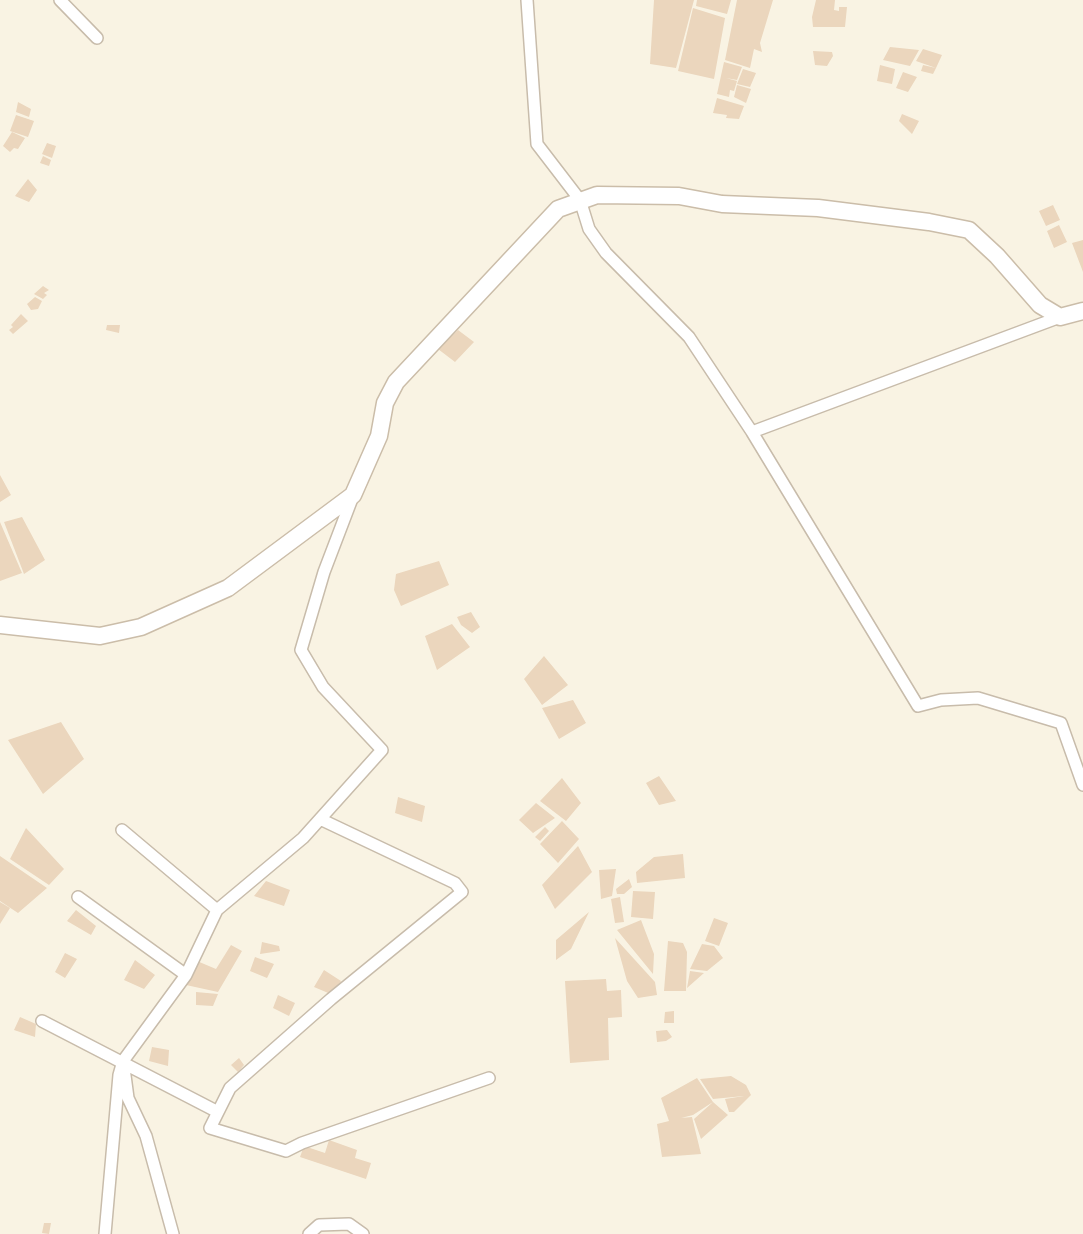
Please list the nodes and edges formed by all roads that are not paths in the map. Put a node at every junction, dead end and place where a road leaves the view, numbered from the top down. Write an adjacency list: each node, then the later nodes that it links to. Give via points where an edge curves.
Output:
1 (60, 0): 3 (street)
2 (527, 0): 4 (street, via 537,144)
3 (97, 38)
4 (580, 200): 6 (street, via 597,195 679,196 722,204 818,208 969,230 1040,305); 7 (street, via 589,229 606,254 690,338); 8 (street, via 558,209 396,382 385,403 379,436)
5 (1083, 311): 6 (street)
6 (1060, 317): 7 (street)
7 (752, 432): 10 (street, via 918,706 941,700 978,698 1061,723)
8 (353, 495): 9 (street, via 228,588 141,627 100,636); 11 (street, via 324,572 301,650 323,687 382,750)
9 (0, 625)
10 (1083, 785)
11 (320, 819): 14 (street, via 303,838); 19 (street, via 455,883 462,892 338,993 230,1088)
12 (122, 830): 14 (street)
13 (78, 897): 15 (street)
14 (217, 910): 15 (street)
15 (186, 975): 17 (street)
16 (42, 1021): 17 (street)
17 (123, 1061): 19 (street); 20 (street, via 119,1075); 21 (street, via 128,1098 146,1136)
18 (489, 1078): 19 (street, via 302,1142 286,1151 210,1128)
19 (218, 1112)
20 (105, 1234)
21 (173, 1234)
22 (309, 1234): 23 (street, via 319,1225 349,1224)
23 (363, 1234)

